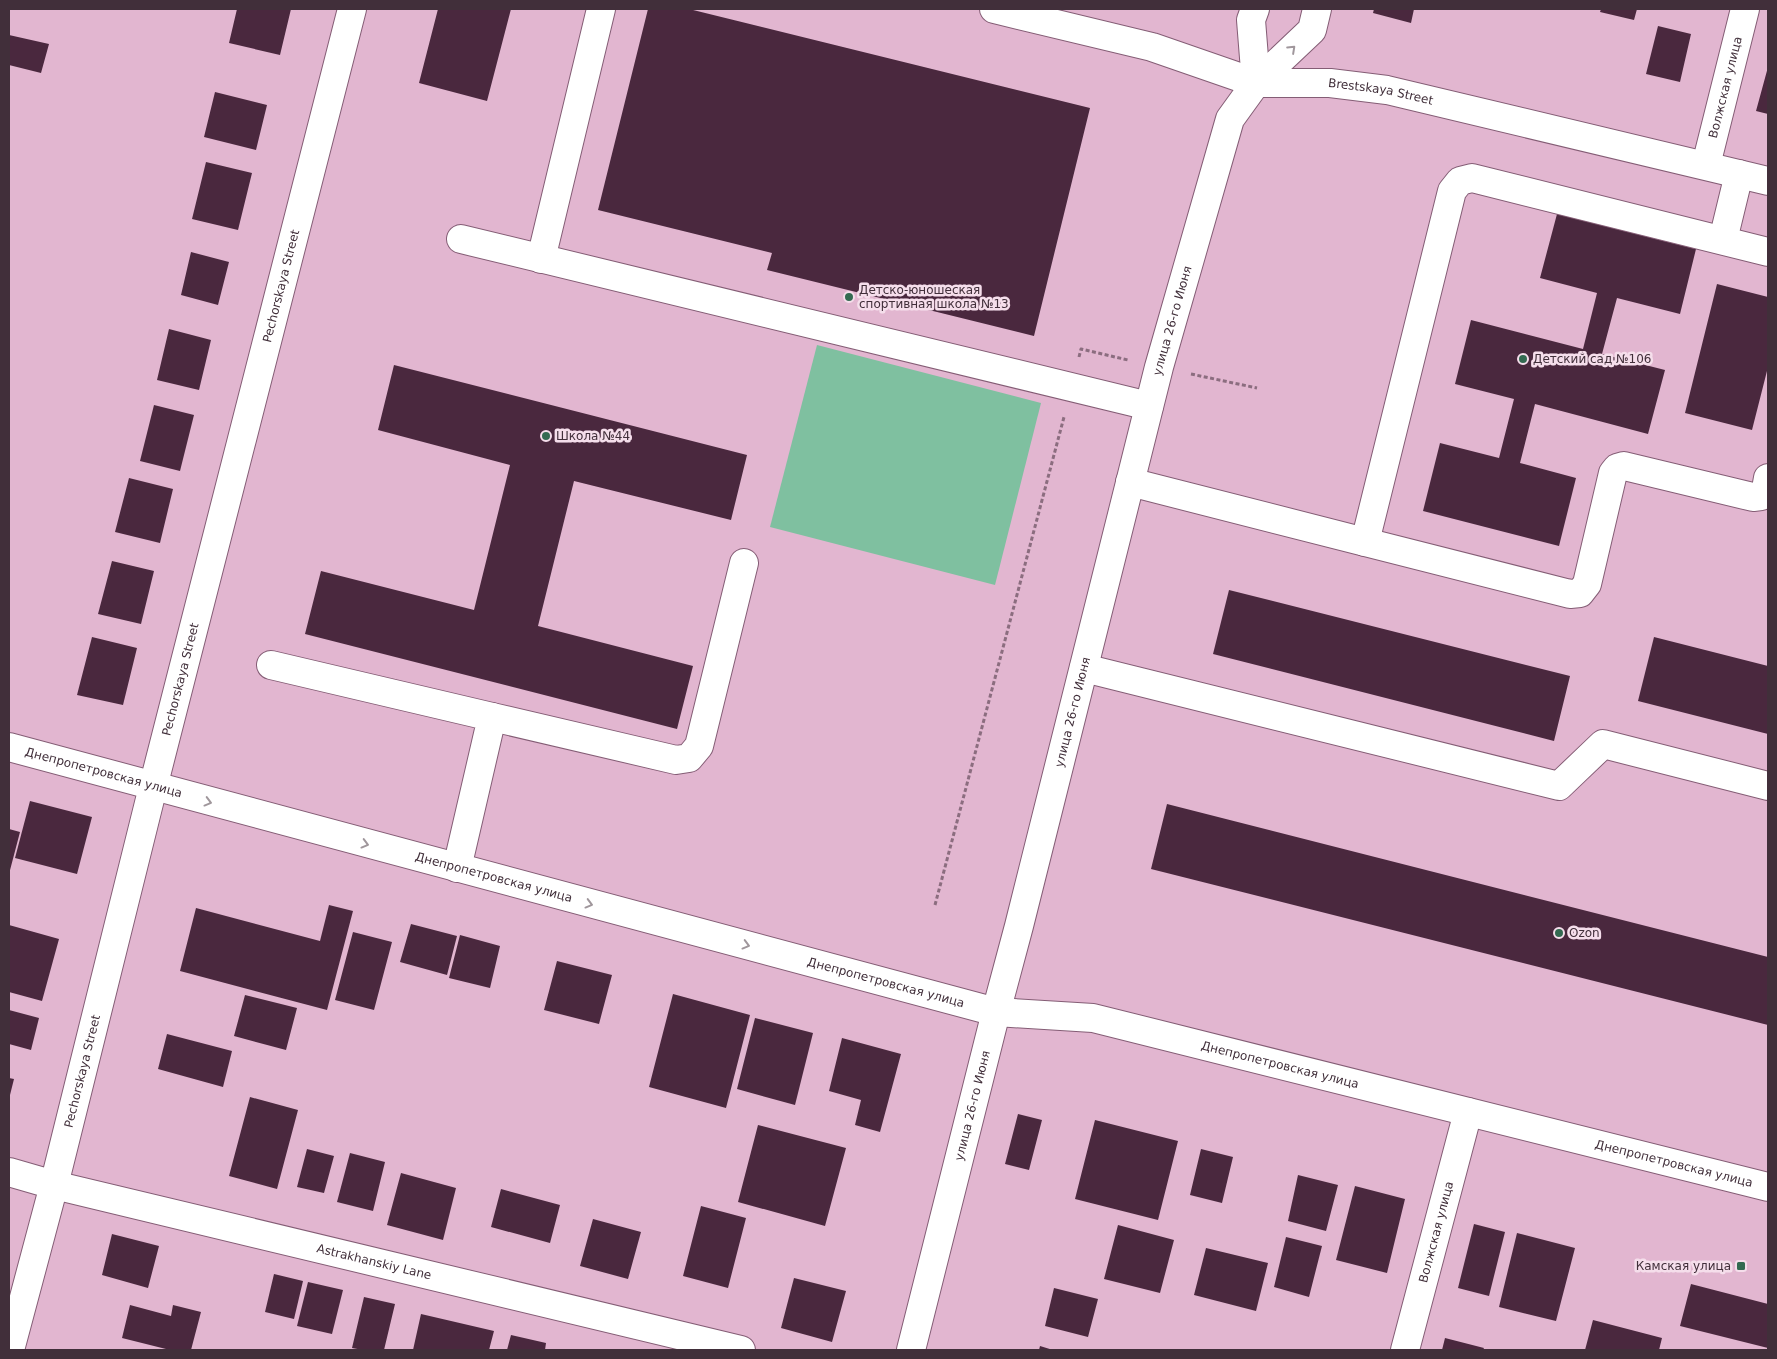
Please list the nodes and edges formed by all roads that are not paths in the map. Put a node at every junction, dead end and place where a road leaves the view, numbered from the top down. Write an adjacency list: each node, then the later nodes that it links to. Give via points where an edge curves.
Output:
1 (352, 9): 25 (street, Pechorskaya Street)
2 (601, 9): 14 (street)
3 (994, 9): 7 (street, Brestskaya Street, via 1152,47)
4 (1254, 9): 7 (street, via 1251,20)
5 (1317, 9): 7 (street, улица 26-го Июня, one-way to 5, via 1312,30)
6 (1745, 9): 8 (street, Волжская улица)
7 (1256, 83): 8 (street, Brestskaya Street, via 1330,83 1387,90); 15 (street, улица 26-го Июня, via 1230,119)
8 (1706, 165): 9 (street, Brestskaya Street)
9 (1739, 174): 10 (street, Brestskaya Street); 12 (street)
10 (1768, 181)
11 (460, 239): 14 (street)
12 (1724, 240): 13 (street); 18 (street, via 1472,178 1460,181 1452,191)
13 (1768, 252)
14 (541, 259): 15 (street)
15 (1150, 406): 17 (street, улица 26-го Июня)
16 (1768, 478): 18 (street, via 1766,490 1761,496 1753,497 1624,466 1618,468 1613,473 1586,584 1580,593 1570,594)
17 (1130, 482): 18 (street); 21 (street, улица 26-го Июня)
18 (1365, 542)
19 (744, 564): 22 (street, via 699,746 689,758 676,760)
20 (271, 664): 22 (street)
21 (1084, 668): 24 (street, via 1559,786 1603,744); 27 (street, улица 26-го Июня)
22 (492, 716): 26 (street)
23 (9, 747): 25 (street, Днепропетровская улица)
24 (1768, 786)
25 (152, 787): 26 (street, Днепропетровская улица, one-way to 26); 30 (street, Pechorskaya Street)
26 (457, 868): 27 (street, Днепропетровская улица, one-way to 27)
27 (996, 1012): 28 (street, Днепропетровская улица, via 1093,1018); 34 (street, улица 26-го Июня)
28 (1468, 1112): 31 (street, Днепропетровская улица); 35 (street, Волжская улица)
29 (9, 1172): 30 (street, Astrakhanskiy Lane)
30 (54, 1184): 32 (street, Pechorskaya Street); 33 (street, Astrakhanskiy Lane)
31 (1768, 1187)
32 (10, 1350)
33 (740, 1350)
34 (910, 1350)
35 (1406, 1350)

